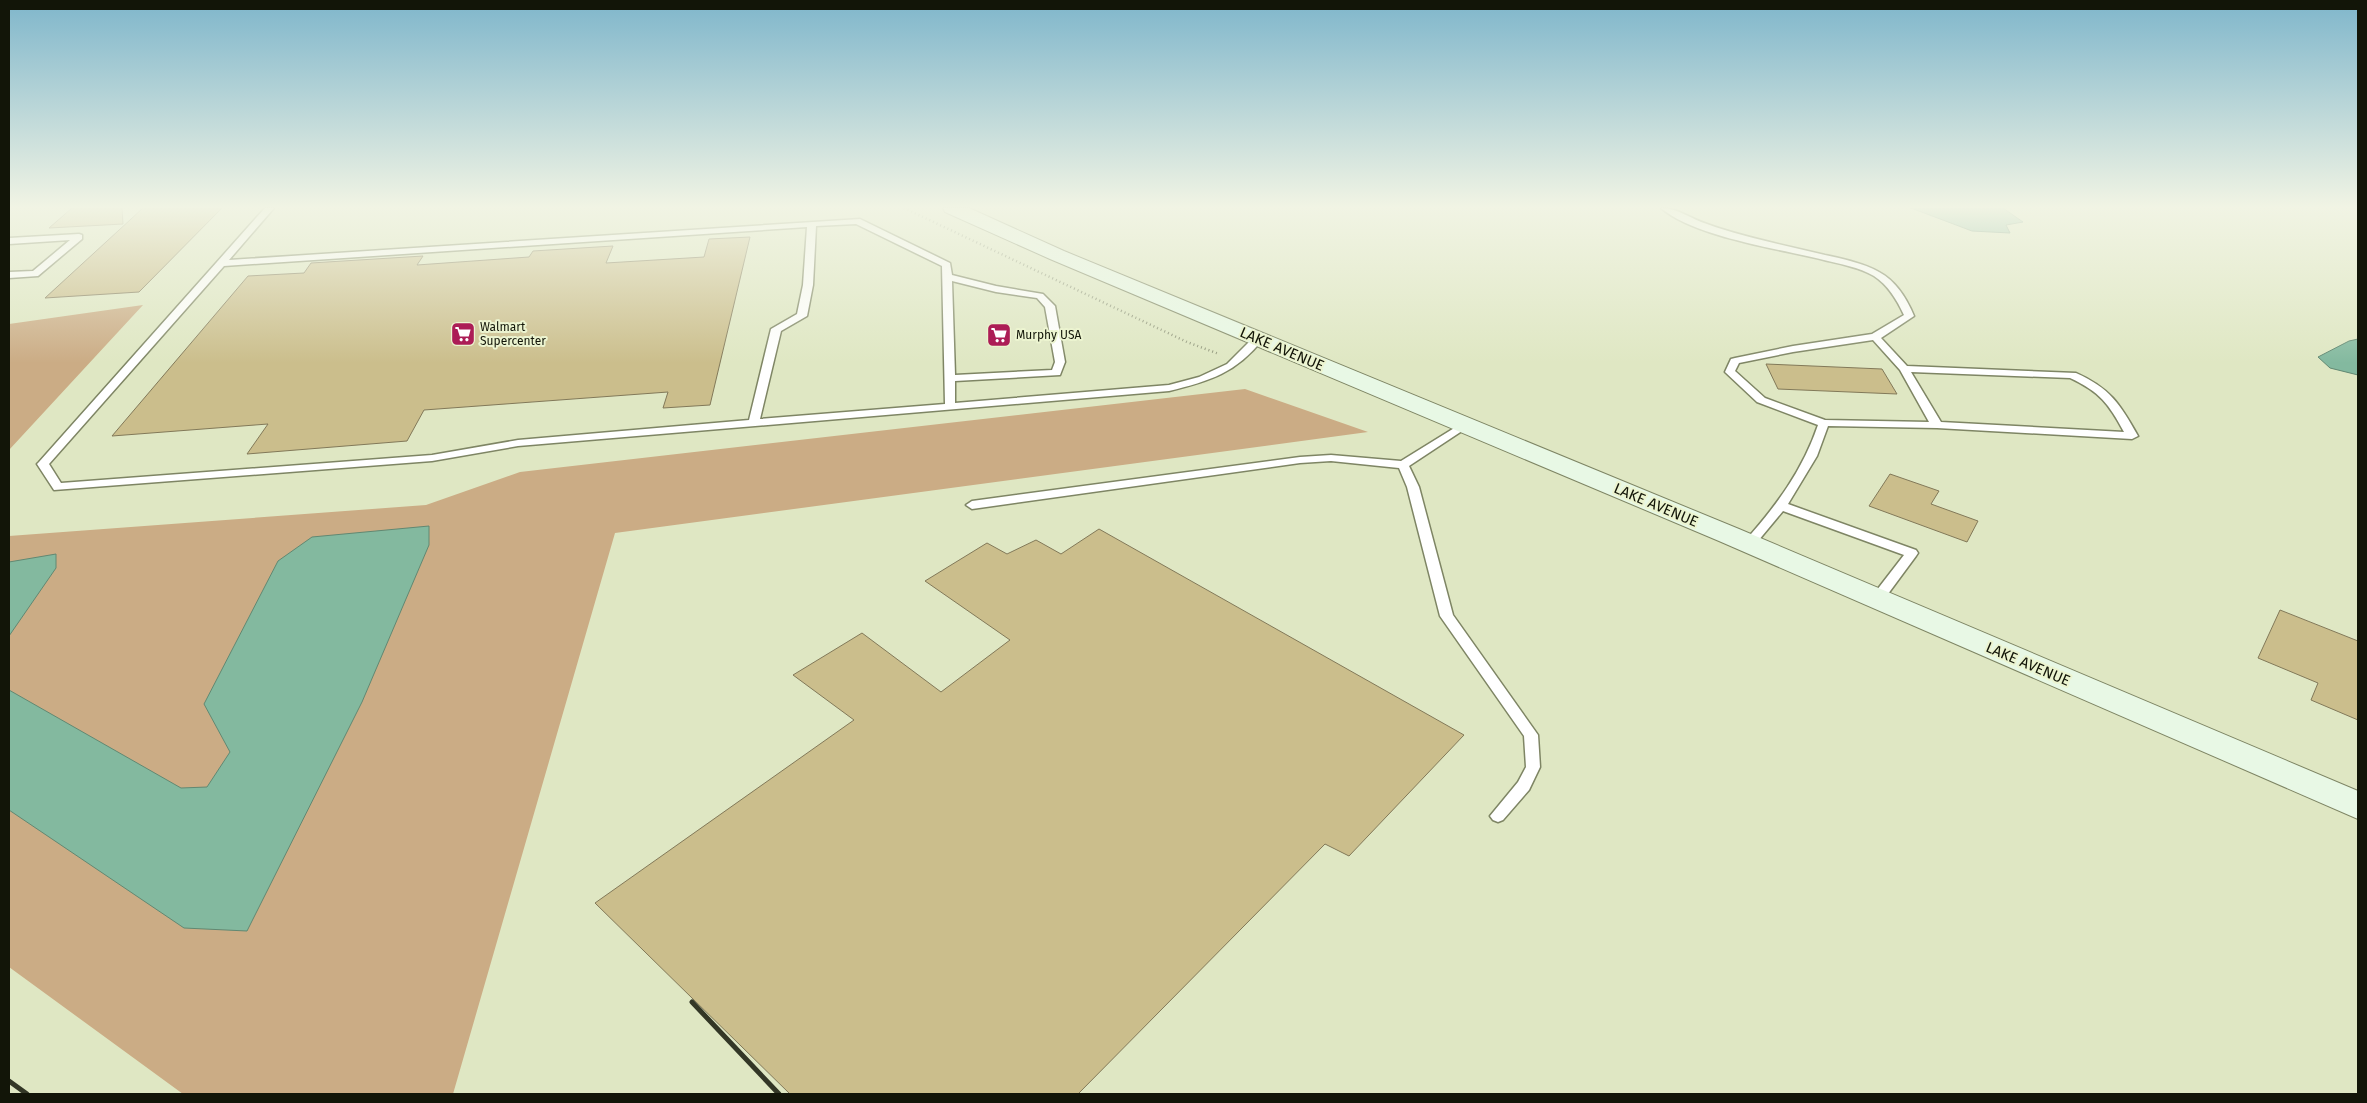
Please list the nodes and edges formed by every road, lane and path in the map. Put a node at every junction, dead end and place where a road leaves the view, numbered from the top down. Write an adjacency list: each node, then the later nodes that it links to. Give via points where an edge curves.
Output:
1 (52, 259): 10 (lane, via 35,274)
2 (225, 259): 9 (lane)
3 (275, 259): 9 (lane)
4 (810, 259): 19 (lane, via 802,316 776,329)
5 (936, 259): 11 (lane, via 947,265)
6 (1013, 259): 14 (path, via 1187,342)
7 (1072, 259): 13 (street, LAKE AVENUE)
8 (1833, 259): 12 (lane, via 1878,274 1902,299 1909,316)
9 (222, 263): 19 (lane, via 43,464 58,487 432,458 518,443)
10 (9, 275)
11 (948, 277): 16 (lane); 16 (lane, via 1040,296 1050,306 1060,362 1056,373)
12 (1875, 336): 15 (lane); 18 (lane, via 1736,361 1730,372 1761,400)
13 (1258, 339): 14 (lane); 20 (street, LAKE AVENUE)
14 (1236, 361): 17 (lane, via 1203,379 1169,388)
15 (1904, 369): 21 (lane); 21 (lane, via 2072,375 2094,384 2112,398 2132,436)
16 (950, 378): 17 (lane)
17 (950, 406): 19 (lane)
18 (1824, 422): 21 (lane); 24 (lane, via 1817,448)
19 (754, 423)
20 (1464, 425): 22 (lane); 25 (street, LAKE AVENUE)
21 (1937, 426)
22 (1403, 465): 23 (lane, via 1331,458 1300,460); 28 (lane, via 1413,487 1447,616 1531,735 1533,767 1524,786)
23 (972, 505)
24 (1782, 506): 25 (lane); 26 (lane, via 1912,553)
25 (1748, 544): 26 (street, LAKE AVENUE)
26 (1877, 599): 27 (street, LAKE AVENUE)
27 (2358, 806)
28 (1498, 816)

